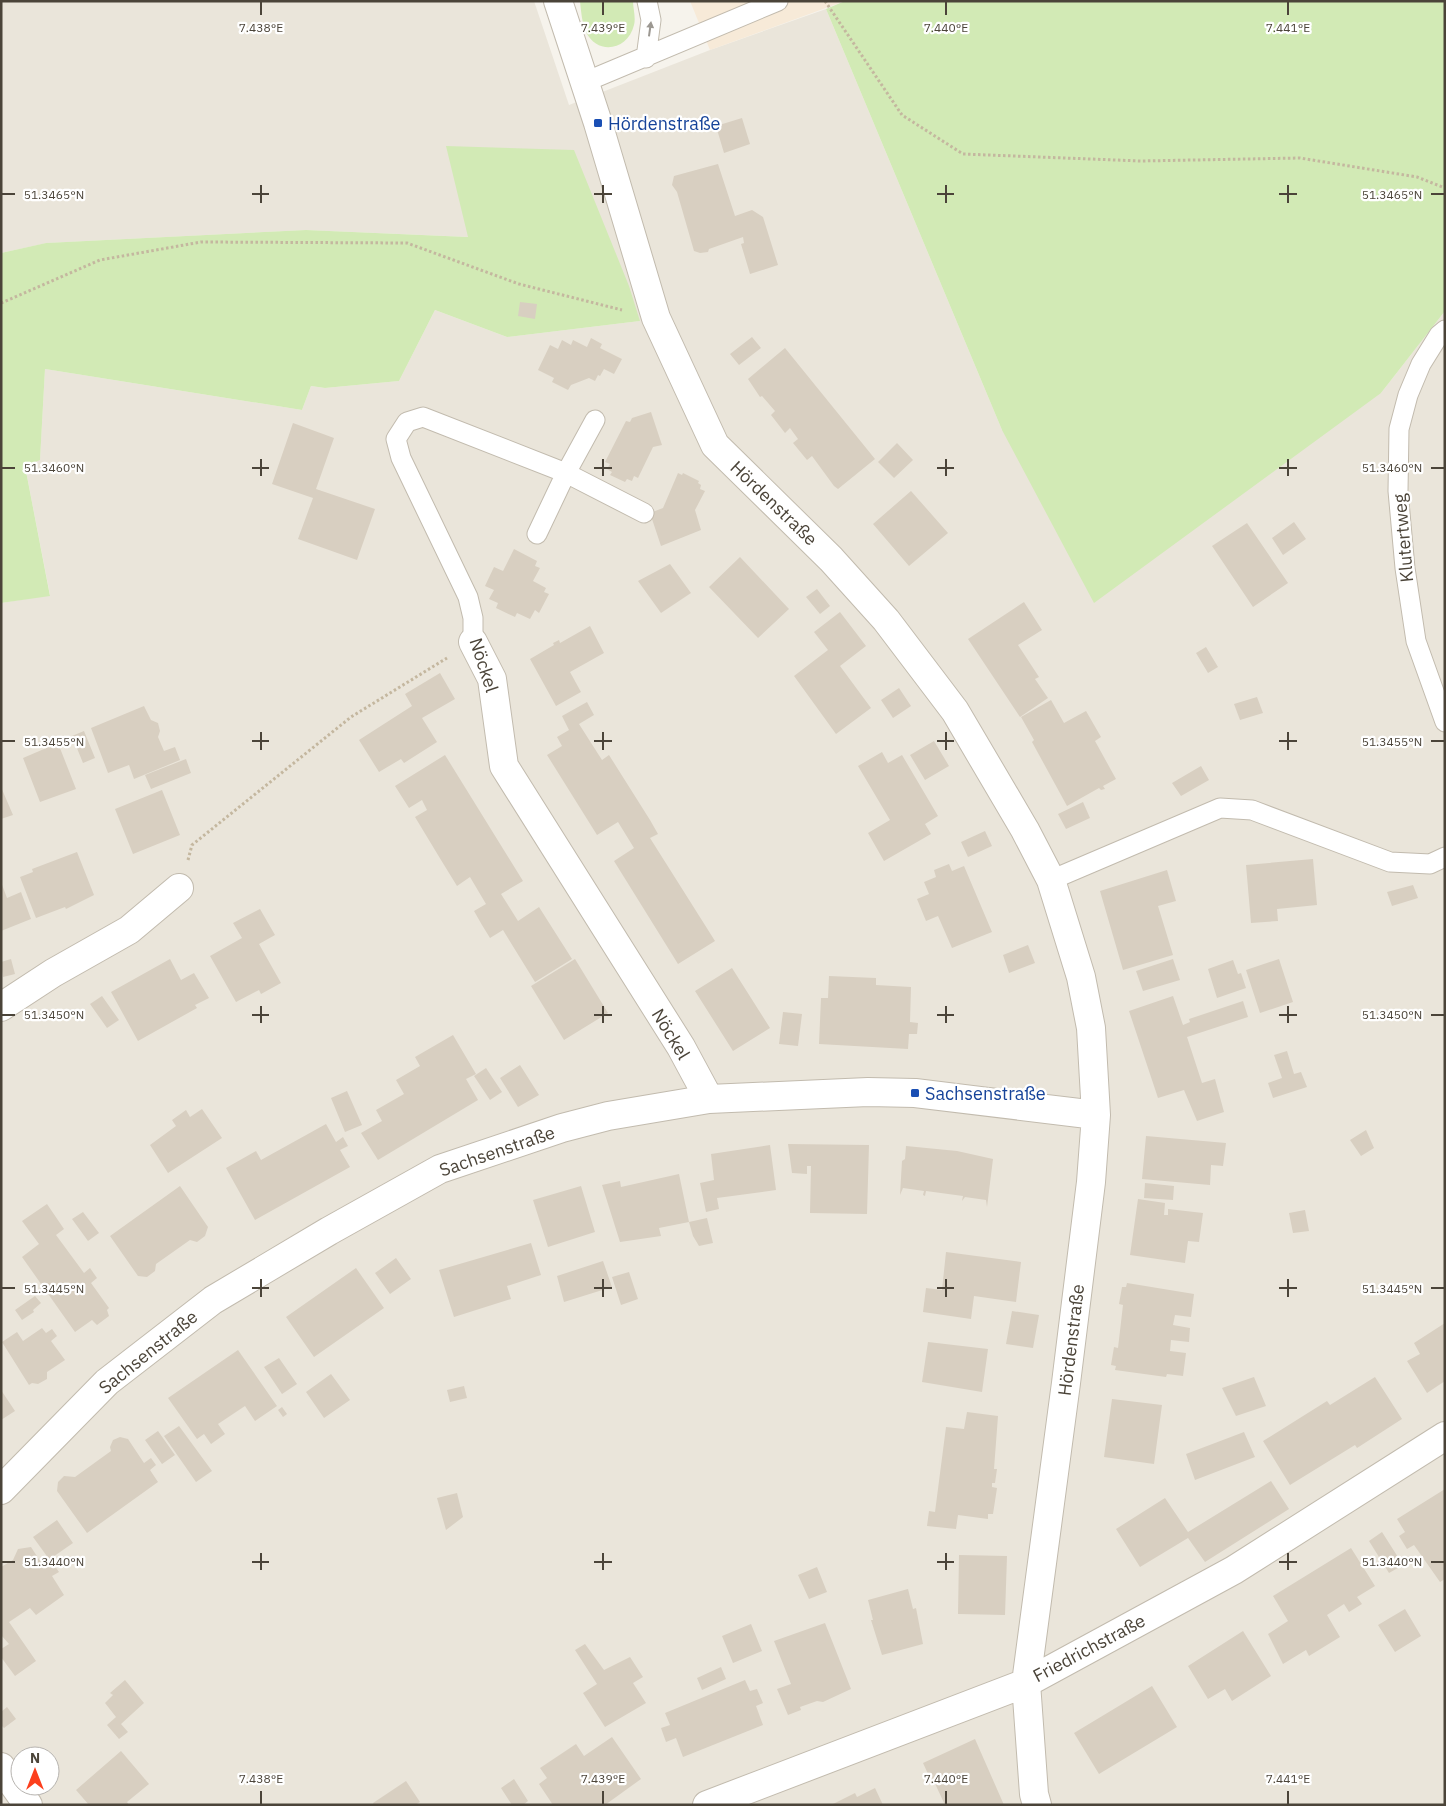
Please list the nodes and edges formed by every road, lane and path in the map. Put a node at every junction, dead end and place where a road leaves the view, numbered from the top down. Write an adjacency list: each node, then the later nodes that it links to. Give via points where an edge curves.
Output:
1 (558, 1): 6 (street, Hördenstraße)
2 (647, 1): 5 (lane, one-way to 2, via 651,20)
3 (778, 1): 5 (lane)
4 (825, 1): 7 (path, via 902,116 963,154 1141,161 1300,158 1417,177)
5 (646, 58): 6 (lane)
6 (585, 82): 9 (street, Hördenstraße)
7 (1445, 188)
8 (1, 303): 9 (path, via 100,260 201,242 407,244 519,284)
9 (656, 318): 18 (street, Hördenstraße, via 715,445 831,559 886,620 955,711)
10 (1445, 330): 16 (lane, Klutertweg, via 1421,364 1408,395 1399,429 1398,491 1416,641)
11 (595, 420): 12 (lane)
12 (566, 473): 13 (lane); 14 (lane); 15 (lane, Nöckel, via 423,417 407,422 396,439 401,458 468,597 473,618)
13 (644, 513)
14 (537, 534)
15 (473, 642): 19 (path, via 351,717 192,845); 21 (street, Nöckel, via 492,679 504,766 680,1047)
16 (1445, 722)
17 (1445, 857): 18 (lane, via 1430,864 1390,862 1252,810 1220,808)
18 (1051, 880): 22 (street, Hördenstraße, via 1081,978 1091,1028)
19 (179, 888): 20 (street, via 129,930)
20 (1, 1007)
21 (709, 1100): 22 (street, Sachsenstraße, via 868,1092 915,1094); 24 (street, Sachsenstraße, via 608,1116 562,1128 440,1170 329,1231 213,1300 107,1382)
22 (1096, 1115): 25 (street, Hördenstraße, via 1070,1354)
23 (1445, 1436): 25 (street, Friedrichstraße, via 1234,1570)
24 (1, 1490)
25 (1026, 1682): 28 (street, Friedrichstraße); 29 (street, Hördenstraße)
26 (1, 1767): 27 (street)
27 (28, 1805)
28 (707, 1805)
29 (1036, 1805)

